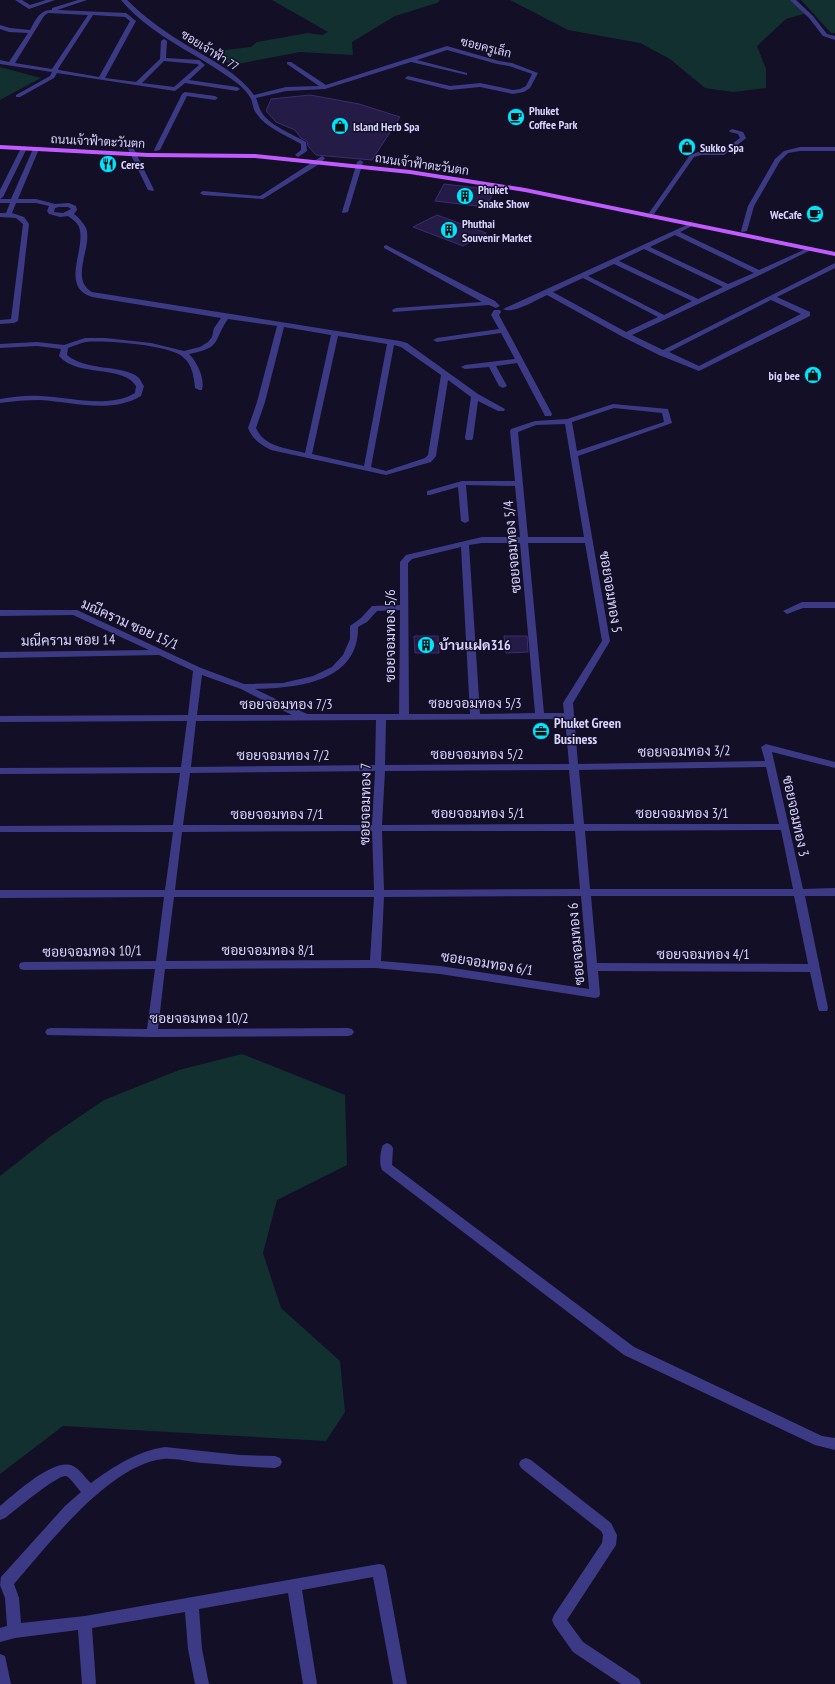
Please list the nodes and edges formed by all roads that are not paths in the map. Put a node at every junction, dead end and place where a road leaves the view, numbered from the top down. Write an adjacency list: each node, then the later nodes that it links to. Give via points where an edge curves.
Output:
1 (18, 0): 2 (street, via 29,7)
2 (52, 0)
3 (84, 0): 6 (street)
4 (124, 0): 26 (street, ซอยเจ้าฟ้า 77, via 135,12 171,39 208,59 238,81)
5 (793, 0): 10 (street, via 825,35)
6 (47, 11): 7 (street); 9 (street)
7 (92, 13): 17 (street); 20 (street, via 126,15 133,20)
8 (0, 27): 9 (street)
9 (32, 32): 16 (street)
10 (835, 38)
11 (164, 41): 12 (street)
12 (163, 59): 21 (street, via 199,62 202,65); 22 (street)
13 (410, 60): 18 (street); 19 (street, ซอยครูเล็ก, via 447,48 535,73 528,87 513,92 480,86 450,88); 23 (street, ซอยครูเล็ก)
14 (0, 62): 16 (street)
15 (289, 63): 23 (street)
16 (11, 64): 17 (street)
17 (55, 70): 20 (street); 25 (street, via 52,77)
18 (466, 74)
19 (408, 78)
20 (101, 79): 22 (street)
21 (184, 81): 22 (street, via 175,89); 24 (street)
22 (137, 84)
23 (325, 87): 26 (street, ซอยครูเล็ก, via 286,89)
24 (237, 89)
25 (18, 96)
26 (252, 97): 36 (street, ซอยเจ้าฟ้า 77, via 258,112 266,120 304,143 304,151)
27 (214, 98): 34 (street, via 185,94)
28 (732, 131): 46 (street, via 741,134 743,138 722,154 701,153 692,156)
29 (0, 143): 35 (main road, ถนนเจ้าฟ้าตะวันตก)
30 (0, 147): 31 (main road, ถนนเจ้าฟ้าตะวันตก)
31 (24, 148): 32 (main road, ถนนเจ้าฟ้าตะวันตก); 41 (street)
32 (36, 148): 35 (main road, ถนนเจ้าฟ้าตะวันตก); 43 (street)
33 (835, 149): 51 (street, via 786,152 777,160 751,206)
34 (157, 150): 35 (main road, ถนนเจ้าฟ้าตะวันตก); 36 (main road, ถนนเจ้าฟ้าตะวันตก)
35 (131, 152): 37 (main road, ถนนเจ้าฟ้าตะวันตก); 39 (street)
36 (298, 155): 37 (main road, ถนนเจ้าฟ้าตะวันตก)
37 (320, 160): 38 (main road, ถนนเจ้าฟ้าตะวันตก); 40 (street, via 261,198)
38 (359, 164): 45 (street); 46 (main road, ถนนเจ้าฟ้าตะวันตก, via 497,182); 50 (main road, ถนนเจ้าฟ้าตะวันตก, via 525,190)
39 (151, 190)
40 (203, 193)
41 (0, 197)
42 (0, 201): 43 (street)
43 (13, 201): 44 (street, via 36,201); 49 (street)
44 (55, 206): 47 (street, via 50,211 54,214); 47 (street, via 62,204 74,207)
45 (344, 212)
46 (652, 213): 51 (main road, ถนนเจ้าฟ้าตะวันตก)
47 (70, 214): 68 (street, via 83,230 79,266 80,281 84,290 92,295 108,298)
48 (0, 215): 49 (street)
49 (8, 215): 70 (street, via 17,215 26,224 14,321)
50 (693, 224): 52 (street); 55 (main road, ถนนเจ้าฟ้าตะวันตก)
51 (744, 231): 56 (main road, ถนนเจ้าฟ้าตะวันตก)
52 (676, 233): 53 (street); 60 (street)
53 (645, 247): 58 (street); 62 (street)
54 (386, 248): 66 (street)
55 (810, 249): 57 (main road, ถนนเจ้าฟ้าตะวันตก); 60 (street)
56 (835, 249)
57 (835, 254)
58 (614, 261): 61 (street); 65 (street)
59 (835, 265): 64 (street)
60 (760, 272): 62 (street)
61 (582, 275): 63 (street); 69 (street)
62 (728, 287): 65 (street)
63 (546, 291): 66 (street, via 511,309); 74 (street)
64 (770, 297): 80 (street); 80 (street, via 807,314 699,369)
65 (697, 301): 69 (street)
66 (495, 307): 67 (street); 72 (street, via 495,315)
67 (396, 310)
68 (226, 316): 71 (street); 79 (street, via 211,344)
69 (663, 317): 74 (street)
70 (0, 322)
71 (281, 326): 73 (street); 94 (street, via 252,428 262,442 274,448)
72 (503, 332): 75 (street); 81 (street)
73 (335, 334): 76 (street); 94 (street)
74 (626, 335): 80 (street)
75 (437, 340)
76 (391, 342): 84 (street, via 404,345); 95 (street)
77 (0, 346): 78 (street, via 37,344)
78 (65, 348): 79 (street, via 76,342 98,339 169,348); 88 (street, via 63,356 67,361 126,374 136,379 140,392 133,399 119,403 39,398)
79 (184, 353): 86 (street, via 197,373)
80 (662, 353)
81 (518, 361): 82 (street); 90 (street)
82 (491, 364): 83 (street); 85 (street)
83 (465, 367)
84 (445, 375): 87 (street); 95 (street, via 432,456 412,466 386,473)
85 (503, 386)
86 (200, 388)
87 (475, 396): 89 (street); 92 (street)
88 (0, 401)
89 (501, 409)
90 (548, 414)
91 (568, 421): 93 (street, ซอยจอมทอง 5); 93 (street, via 613,406 665,411 667,415 668,423); 97 (street, ซอยจอมทอง 5/4, via 535,422 514,431)
92 (469, 438)
93 (574, 454): 101 (street, ซอยจอมทอง 5)
94 (308, 456): 95 (street)
95 (368, 469)
96 (462, 482): 97 (street); 98 (street); 99 (street)
97 (519, 484): 100 (street, ซอยจอมทอง 5/4)
98 (430, 493)
99 (465, 521)
100 (524, 539): 101 (street); 102 (street, via 482,540); 112 (street, ซอยจอมทอง 5/4)
101 (589, 540): 113 (street, ซอยจอมทอง 5, via 606,641 568,703)
102 (465, 544): 104 (street, ซอยจอมทอง 5/6, via 409,558 404,562); 111 (street)
103 (835, 605): 105 (street, via 802,605)
104 (404, 607): 110 (street, via 375,608 354,626 354,639 347,656 335,669 316,678 283,686); 116 (street, ซอยจอมทอง 5/6)
105 (787, 611)
106 (0, 613): 107 (street, มณีคราม ซอย 15/1, via 74,612)
107 (161, 653): 108 (street, มณีคราม ซอย 14); 109 (street, มณีคราม ซอย 15/1)
108 (0, 655)
109 (198, 670): 110 (street, มณีคราม ซอย 15/1); 114 (street)
110 (243, 687): 117 (street, มณีคราม ซอย 15/1)
111 (475, 716): 112 (street, ซอยจอมทอง 5/3); 116 (street, ซอยจอมทอง 5/3)
112 (540, 716): 113 (street, ซอยจอมทอง 5/3)
113 (570, 716): 121 (street, ซอยจอมทอง 5)
114 (192, 717): 117 (street, ซอยจอมทอง 7/3); 118 (street, ซอยจอมทอง 7/3); 124 (street)
115 (380, 717): 116 (street, ซอยจอมทอง 5/3); 117 (street, ซอยจอมทอง 7/3); 122 (street, ซอยจอมทอง 7)
116 (404, 717)
117 (308, 718)
118 (0, 719)
119 (770, 764): 120 (street, ซอยจอมทอง 3, via 766,747); 121 (street, ซอยจอมทอง 3/2); 126 (street, ซอยจอมทอง 3)
120 (835, 765)
121 (574, 767): 122 (street, ซอยจอมทอง 5/2); 125 (street, ซอยจอมทอง 5)
122 (380, 769): 124 (street, ซอยจอมทอง 7/2); 127 (street, ซอยจอมทอง 7)
123 (0, 770): 124 (street, ซอยจอมทอง 7/2)
124 (186, 770): 128 (street)
125 (580, 827): 126 (street, ซอยจอมทอง 3/1); 127 (street, ซอยจอมทอง 5/1); 131 (street, ซอยจอมทอง 5)
126 (785, 827): 132 (street, ซอยจอมทอง 3)
127 (377, 828): 128 (street, ซอยจอมทอง 7/1); 130 (street, ซอยจอมทอง 7)
128 (178, 829): 129 (street, ซอยจอมทอง 7/1); 134 (street)
129 (0, 830)
130 (379, 892): 131 (street); 134 (street); 137 (street, ซอยจอมทอง 7)
131 (586, 892): 132 (street); 139 (street, ซอยจอมทอง 6)
132 (797, 892): 133 (street); 140 (street, ซอยจอมทอง 3)
133 (835, 892)
134 (170, 893): 135 (street); 136 (street)
135 (0, 894)
136 (161, 964): 137 (street, ซอยจอมทอง 8/1); 138 (street, ซอยจอมทอง 10/1); 145 (street)
137 (375, 964): 141 (street, ซอยจอมทอง 6/1, via 440,970)
138 (24, 966)
139 (592, 967): 140 (street, ซอยจอมทอง 4/1); 141 (street, ซอยจอมทอง 6)
140 (814, 968): 142 (street, ซอยจอมทอง 3)
141 (595, 994)
142 (823, 1008)
143 (50, 1032): 145 (street, ซอยจอมทอง 10/2)
144 (348, 1032): 145 (street, ซอยจอมทอง 10/2)
145 (152, 1033)
146 (387, 1148): 147 (street, via 386,1167 628,1351 820,1441)
147 (835, 1444)
148 (275, 1462): 150 (street, via 240,1462 165,1453 150,1455 125,1468)
149 (526, 1464): 164 (street, via 606,1527 610,1535 609,1545 560,1620 578,1648)
150 (90, 1492): 151 (street, via 70,1471 62,1470 48,1477); 152 (street)
151 (0, 1514)
152 (3, 1580): 156 (street, via 12,1598)
153 (294, 1585): 154 (street); 162 (street); 163 (street, via 379,1570)
154 (191, 1603): 155 (street); 161 (street)
155 (85, 1623): 156 (street); 160 (street)
156 (15, 1631): 157 (street)
157 (0, 1635)
158 (0, 1661): 159 (street)
159 (4, 1684)
160 (89, 1684)
161 (202, 1684)
162 (310, 1684)
163 (400, 1684)
164 (634, 1684)

